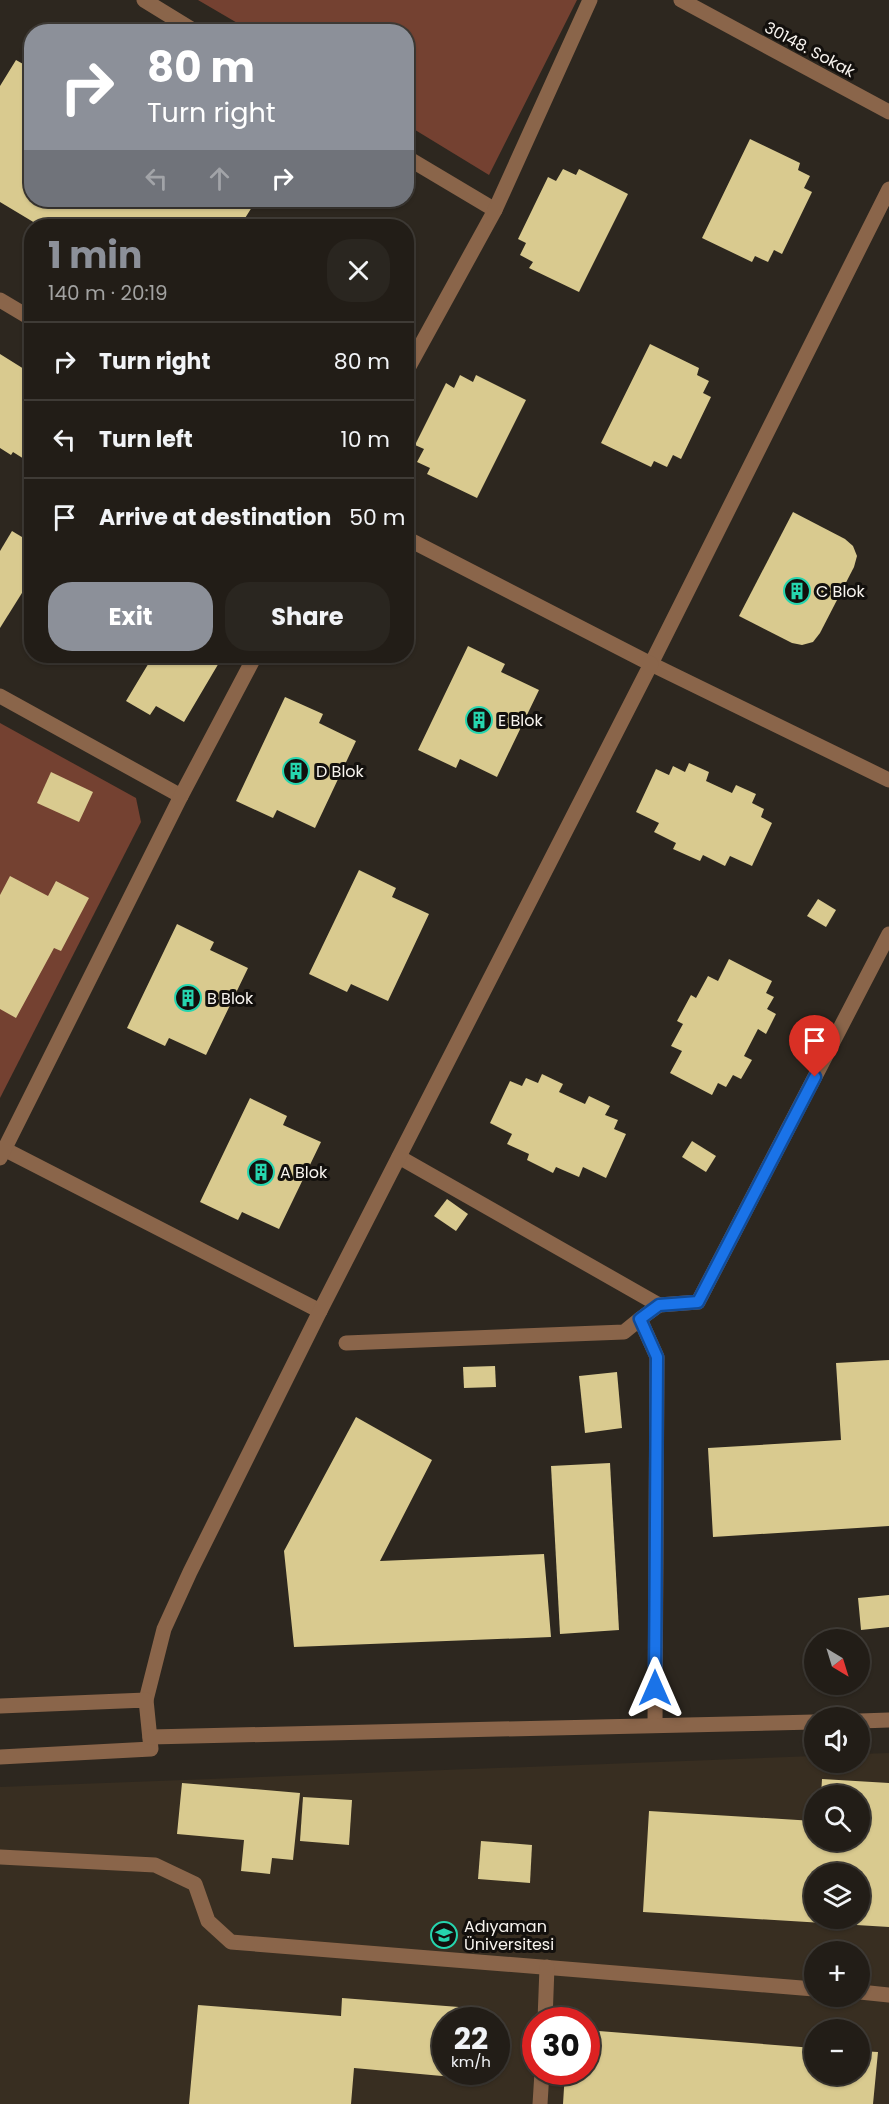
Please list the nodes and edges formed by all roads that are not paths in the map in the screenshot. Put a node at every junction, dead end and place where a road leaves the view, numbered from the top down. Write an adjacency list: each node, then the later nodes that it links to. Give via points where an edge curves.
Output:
1 (144, 0): 4 (street)
2 (590, 0): 8 (street)
3 (681, 0): 5 (street, 30148. Sokak)
4 (183, 24)
5 (889, 112)
6 (414, 162): 8 (street)
7 (889, 189): 14 (street)
8 (495, 210): 11 (street)
9 (0, 300): 10 (street)
10 (24, 314)
11 (414, 357)
12 (414, 542): 14 (street)
13 (251, 663): 17 (street)
14 (651, 664): 16 (street); 20 (street)
15 (0, 696): 17 (street)
16 (889, 780)
17 (181, 796): 19 (street)
18 (889, 934): 21 (street, via 698,1302)
19 (2, 1154): 22 (street)
20 (399, 1157): 21 (street); 22 (street)
21 (659, 1305): 23 (street)
22 (320, 1311): 25 (street, via 164,1629)
23 (640, 1319): 24 (street, via 624,1332); 30 (street, via 657,1357)
24 (346, 1343)
25 (147, 1700): 26 (street); 31 (street)
26 (0, 1706)
27 (870, 1720): 28 (street)
28 (889, 1720)
29 (804, 1722): 30 (street)
30 (655, 1725): 31 (street)
31 (150, 1737): 32 (street, via 151,1749)
32 (0, 1757)
33 (0, 1857): 34 (street, via 154,1865 195,1884 208,1921 231,1942)
34 (547, 1967): 35 (street); 38 (street)
35 (804, 1988)
36 (870, 1993): 37 (street)
37 (889, 1995)
38 (545, 2007)
39 (541, 2085): 40 (street)
40 (540, 2104)

